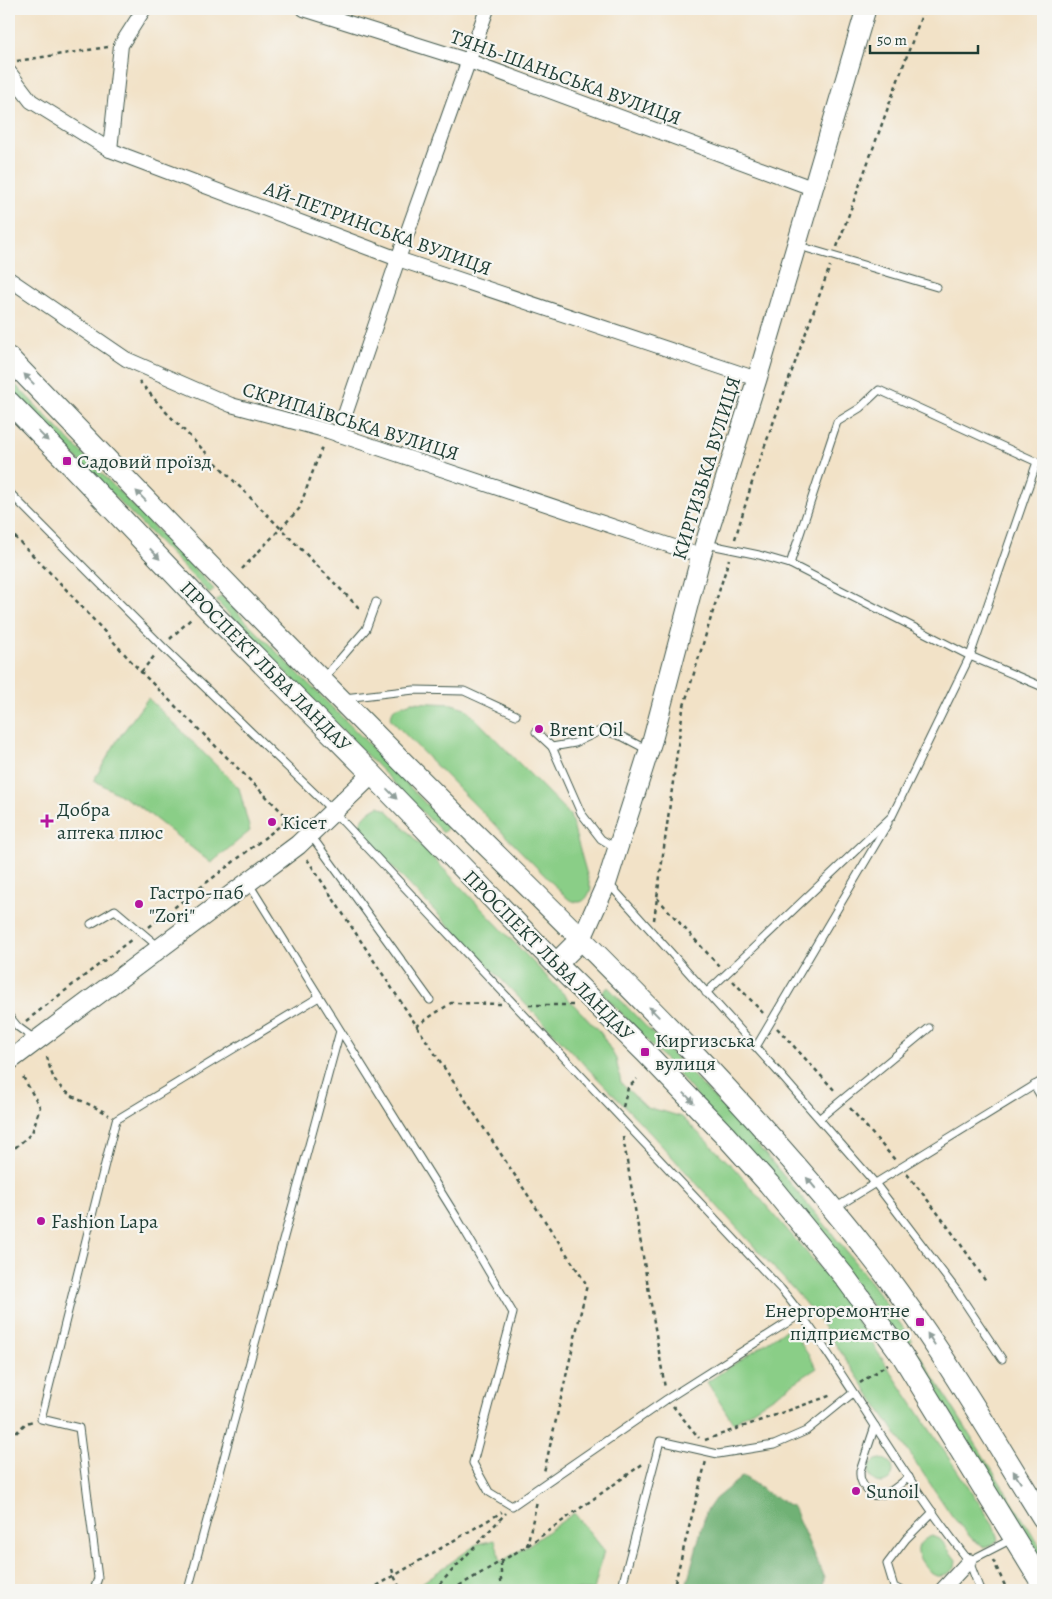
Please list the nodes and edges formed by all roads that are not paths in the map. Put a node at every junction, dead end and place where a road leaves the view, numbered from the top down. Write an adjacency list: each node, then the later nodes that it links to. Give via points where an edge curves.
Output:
1 (144, 9): 7 (street, via 121,45)
2 (304, 9): 5 (street, ТЯНЬ-ШАНЬСЬКА ВУЛИЦЯ)
3 (488, 9): 5 (street)
4 (865, 9): 8 (street, КИРГИЗЬКА ВУЛИЦЯ)
5 (469, 61): 8 (street, ТЯНЬ-ШАНЬСЬКА ВУЛИЦЯ); 10 (street)
6 (9, 72): 7 (street, АЙ-ПЕТРИНСЬКА ВУЛИЦЯ, via 31,102)
7 (110, 150): 10 (street, АЙ-ПЕТРИНСЬКА ВУЛИЦЯ)
8 (812, 188): 9 (street, КИРГИЗЬКА ВУЛИЦЯ)
9 (796, 245): 12 (lane); 14 (street, КИРГИЗЬКА ВУЛИЦЯ)
10 (398, 259): 14 (street, АЙ-ПЕТРИНСЬКА ВУЛИЦЯ); 16 (street)
11 (9, 279): 16 (street, СКРИПАЇВСЬКА ВУЛИЦЯ, via 126,359 231,405)
12 (937, 287)
13 (9, 358): 22 (main road, ПРОСПЕКТ ЛЬВА ЛАНДАУ, one-way to 13)
14 (757, 379): 18 (street, КИРГИЗЬКА ВУЛИЦЯ)
15 (9, 402): 29 (main road, ПРОСПЕКТ ЛЬВА ЛАНДАУ, one-way to 29, via 204,606)
16 (333, 433): 18 (street, СКРИПАЇВСЬКА ВУЛИЦЯ)
17 (9, 492): 30 (lane)
18 (703, 550): 19 (lane, via 732,549); 27 (street, КИРГИЗЬКА ВУЛИЦЯ)
19 (790, 564): 21 (lane); 21 (lane, via 837,422 860,408 879,390 1037,462)
20 (376, 602): 22 (lane, via 366,628)
21 (970, 656): 23 (lane); 31 (lane)
22 (322, 680): 24 (main road, ПРОСПЕКТ ЛЬВА ЛАНДАУ)
23 (1043, 687)
24 (341, 698): 25 (lane, via 414,690 464,691); 32 (main road, ПРОСПЕКТ ЛЬВА ЛАНДАУ)
25 (516, 714)
26 (536, 732): 28 (lane)
27 (653, 738): 28 (lane, via 642,747 602,730 575,743); 35 (street, КИРГИЗЬКА ВУЛИЦЯ)
28 (552, 747): 35 (lane, via 581,813 601,839)
29 (372, 774): 30 (street); 34 (main road, ПРОСПЕКТ ЛЬВА ЛАНДАУ, one-way to 34)
30 (333, 811): 33 (street); 57 (lane, via 753,1258)
31 (892, 816): 42 (lane); 49 (lane)
32 (468, 827): 34 (main road); 39 (main road, ПРОСПЕКТ ЛЬВА ЛАНДАУ)
33 (305, 839): 37 (street); 44 (lane)
34 (445, 850): 41 (main road, ПРОСПЕКТ ЛЬВА ЛАНДАУ)
35 (618, 850): 36 (street, КИРГИЗЬКА ВУЛИЦЯ)
36 (607, 882): 39 (street, КИРГИЗЬКА ВУЛИЦЯ); 42 (lane)
37 (248, 883): 40 (street); 43 (lane)
38 (91, 924): 40 (lane, via 114,910)
39 (582, 938): 41 (main road); 56 (main road, ПРОСПЕКТ ЛЬВА ЛАНДАУ, one-way to 39, via 750,1112)
40 (160, 948): 48 (street)
41 (556, 964): 64 (main road, ПРОСПЕКТ ЛЬВА ЛАНДАУ, one-way to 64, via 724,1134 812,1235 902,1355)
42 (706, 993): 49 (lane)
43 (319, 997): 47 (lane); 67 (lane, via 116,1120 41,1419 79,1428 98,1578)
44 (430, 1000)
45 (9, 1016): 48 (lane)
46 (929, 1028): 54 (lane)
47 (340, 1031): 57 (lane, via 514,1313 474,1463 489,1492 512,1506 667,1399); 68 (lane)
48 (36, 1040): 50 (street)
49 (756, 1048): 54 (lane)
50 (9, 1061)
51 (1043, 1080): 52 (lane)
52 (1034, 1085): 53 (lane); 55 (lane)
53 (1043, 1100)
54 (820, 1118): 55 (lane)
55 (875, 1184): 56 (lane); 58 (lane, via 957,1291)
56 (833, 1210): 63 (main road, ПРОСПЕКТ ЛЬВА ЛАНДАУ, one-way to 56, via 920,1322)
57 (801, 1314): 59 (lane)
58 (1002, 1359)
59 (852, 1391): 60 (lane); 69 (lane, via 806,1431 774,1445 718,1454 660,1441)
60 (875, 1426): 61 (lane); 61 (lane, via 860,1471 862,1484 872,1495 880,1496)
61 (909, 1477): 62 (lane)
62 (933, 1512): 65 (lane); 70 (lane, via 887,1564 894,1587)
63 (1043, 1518)
64 (1015, 1538): 65 (lane); 66 (main road, ПРОСПЕКТ ЛЬВА ЛАНДАУ)
65 (969, 1561): 71 (street); 72 (lane)
66 (1043, 1585)
67 (94, 1590)
68 (188, 1590)
69 (621, 1590)
70 (900, 1590)
71 (942, 1590)
72 (980, 1590)

